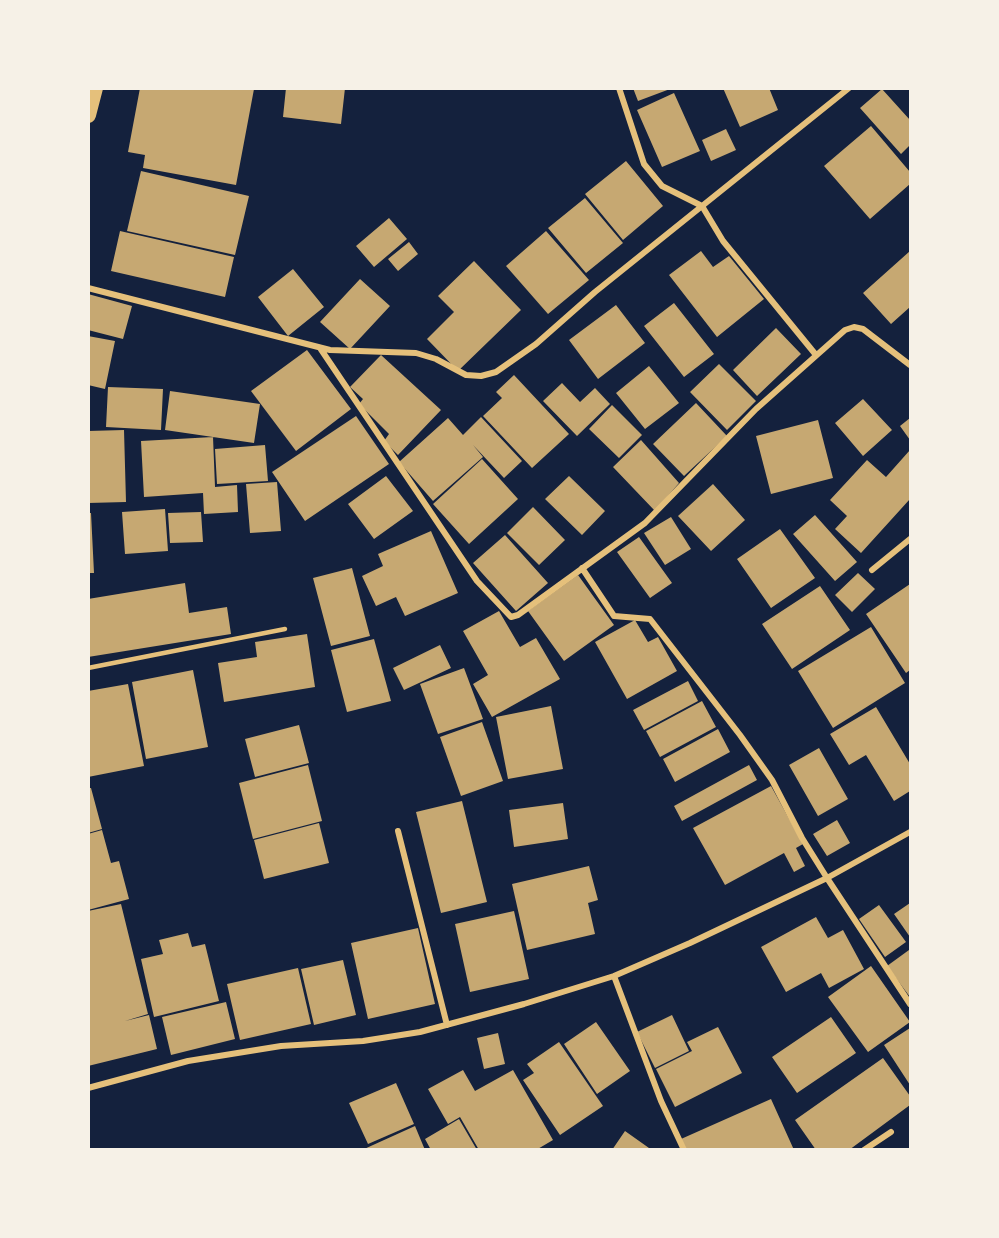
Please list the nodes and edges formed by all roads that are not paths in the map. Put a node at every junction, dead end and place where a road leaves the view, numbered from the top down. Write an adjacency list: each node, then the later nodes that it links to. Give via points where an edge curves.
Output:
1 (95, 88): 4 (highway)
2 (619, 88): 5 (street, via 644,164 662,186)
3 (849, 88): 5 (street)
4 (88, 115)
5 (702, 207): 7 (street, via 536,344 496,372 473,377 416,353); 8 (street, via 723,241)
6 (88, 288): 7 (street)
7 (319, 348): 11 (street, via 477,581 511,616 518,615)
8 (816, 355): 9 (street, via 854,327 873,335); 11 (street, via 756,409 651,517)
9 (910, 365)
10 (910, 539): 12 (street)
11 (582, 568): 17 (street, via 614,616 650,619 772,780)
12 (872, 570)
13 (285, 629): 14 (lane)
14 (88, 668)
15 (398, 831): 20 (street)
16 (910, 832): 17 (street)
17 (827, 878): 18 (street); 19 (street)
18 (614, 976): 20 (street); 23 (street)
19 (910, 1004)
20 (447, 1025): 21 (street, via 363,1041 281,1046 188,1061)
21 (88, 1088)
22 (891, 1132): 24 (street)
23 (684, 1149)
24 (864, 1149)

